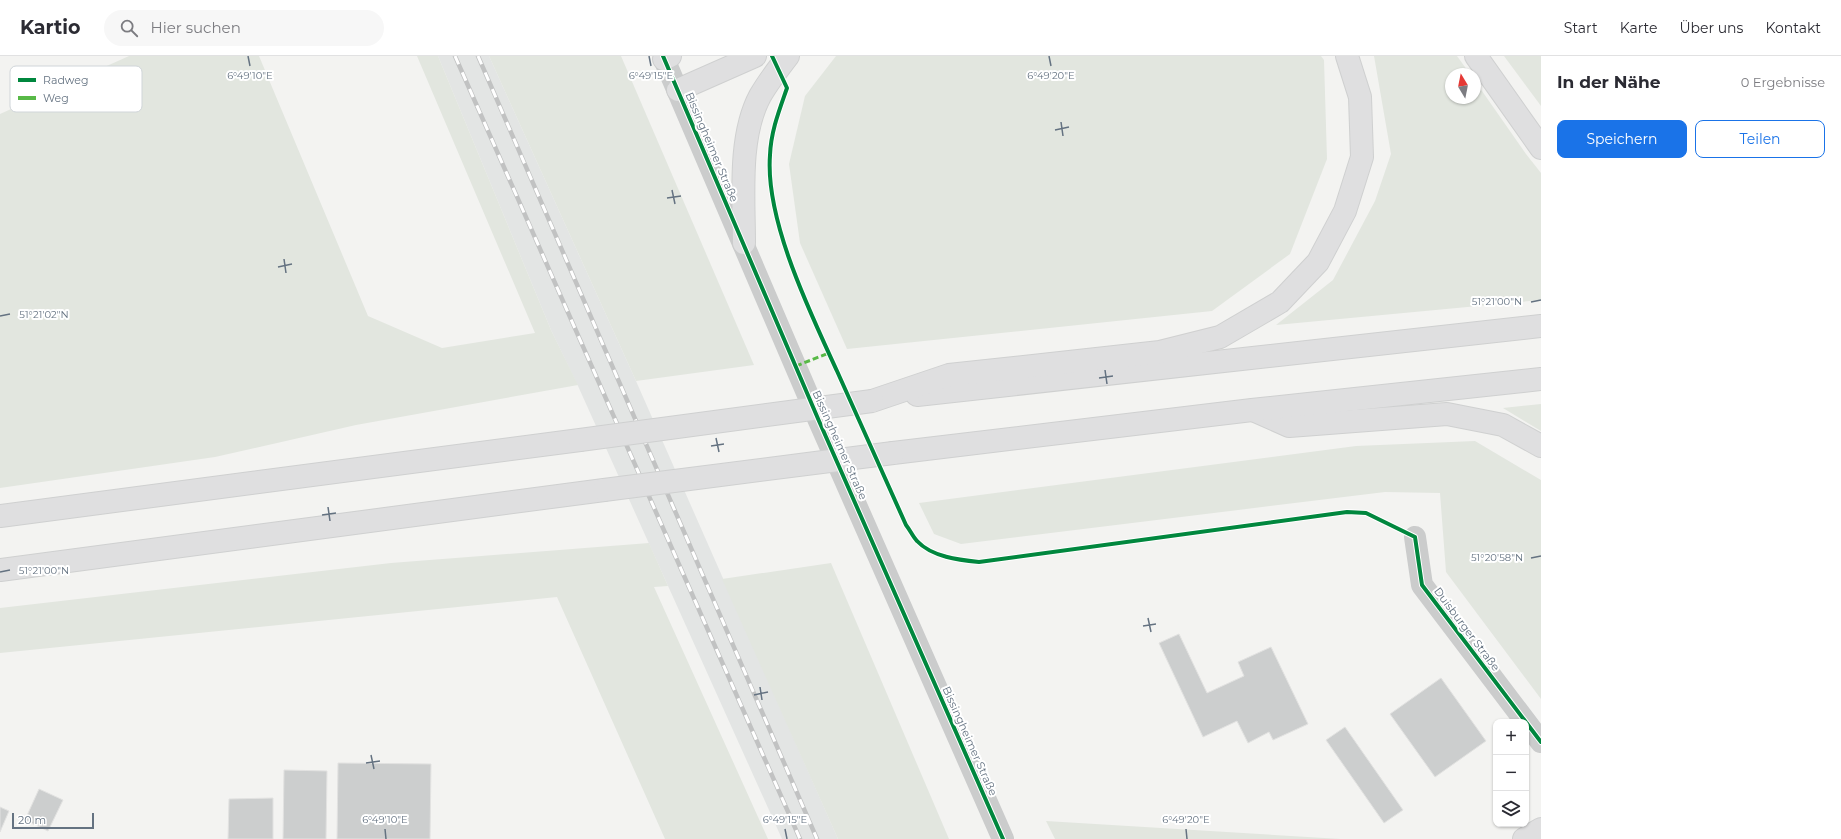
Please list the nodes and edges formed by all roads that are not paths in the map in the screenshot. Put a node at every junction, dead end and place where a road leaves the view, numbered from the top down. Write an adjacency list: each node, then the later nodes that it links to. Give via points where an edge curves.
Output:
1 (755, 56): 6 (highway)
2 (788, 56): 8 (highway, via 760,97 750,123 744,160)
3 (1347, 56): 11 (highway, via 1360,97 1362,157 1345,211 1318,262 1280,302 1220,337 1160,352 949,375)
4 (1476, 56): 7 (highway)
5 (666, 57): 6 (street, Bissingheimer Straße)
6 (678, 90): 8 (street, Bissingheimer Straße)
7 (1541, 148)
8 (744, 243): 19 (street, Bissingheimer Straße, via 819,421)
9 (1541, 326): 11 (highway)
10 (1541, 379): 12 (highway)
11 (872, 400): 14 (highway, bridge)
12 (1252, 410): 13 (highway, via 1289,426 1447,414 1503,425); 16 (highway, bridge, via 893,452)
13 (1541, 446)
14 (0, 516)
15 (1415, 537): 17 (street, Duisburger Straße, via 1422,585)
16 (0, 570)
17 (1541, 742)
18 (1541, 829): 20 (highway)
19 (1004, 839)
20 (1524, 839)

